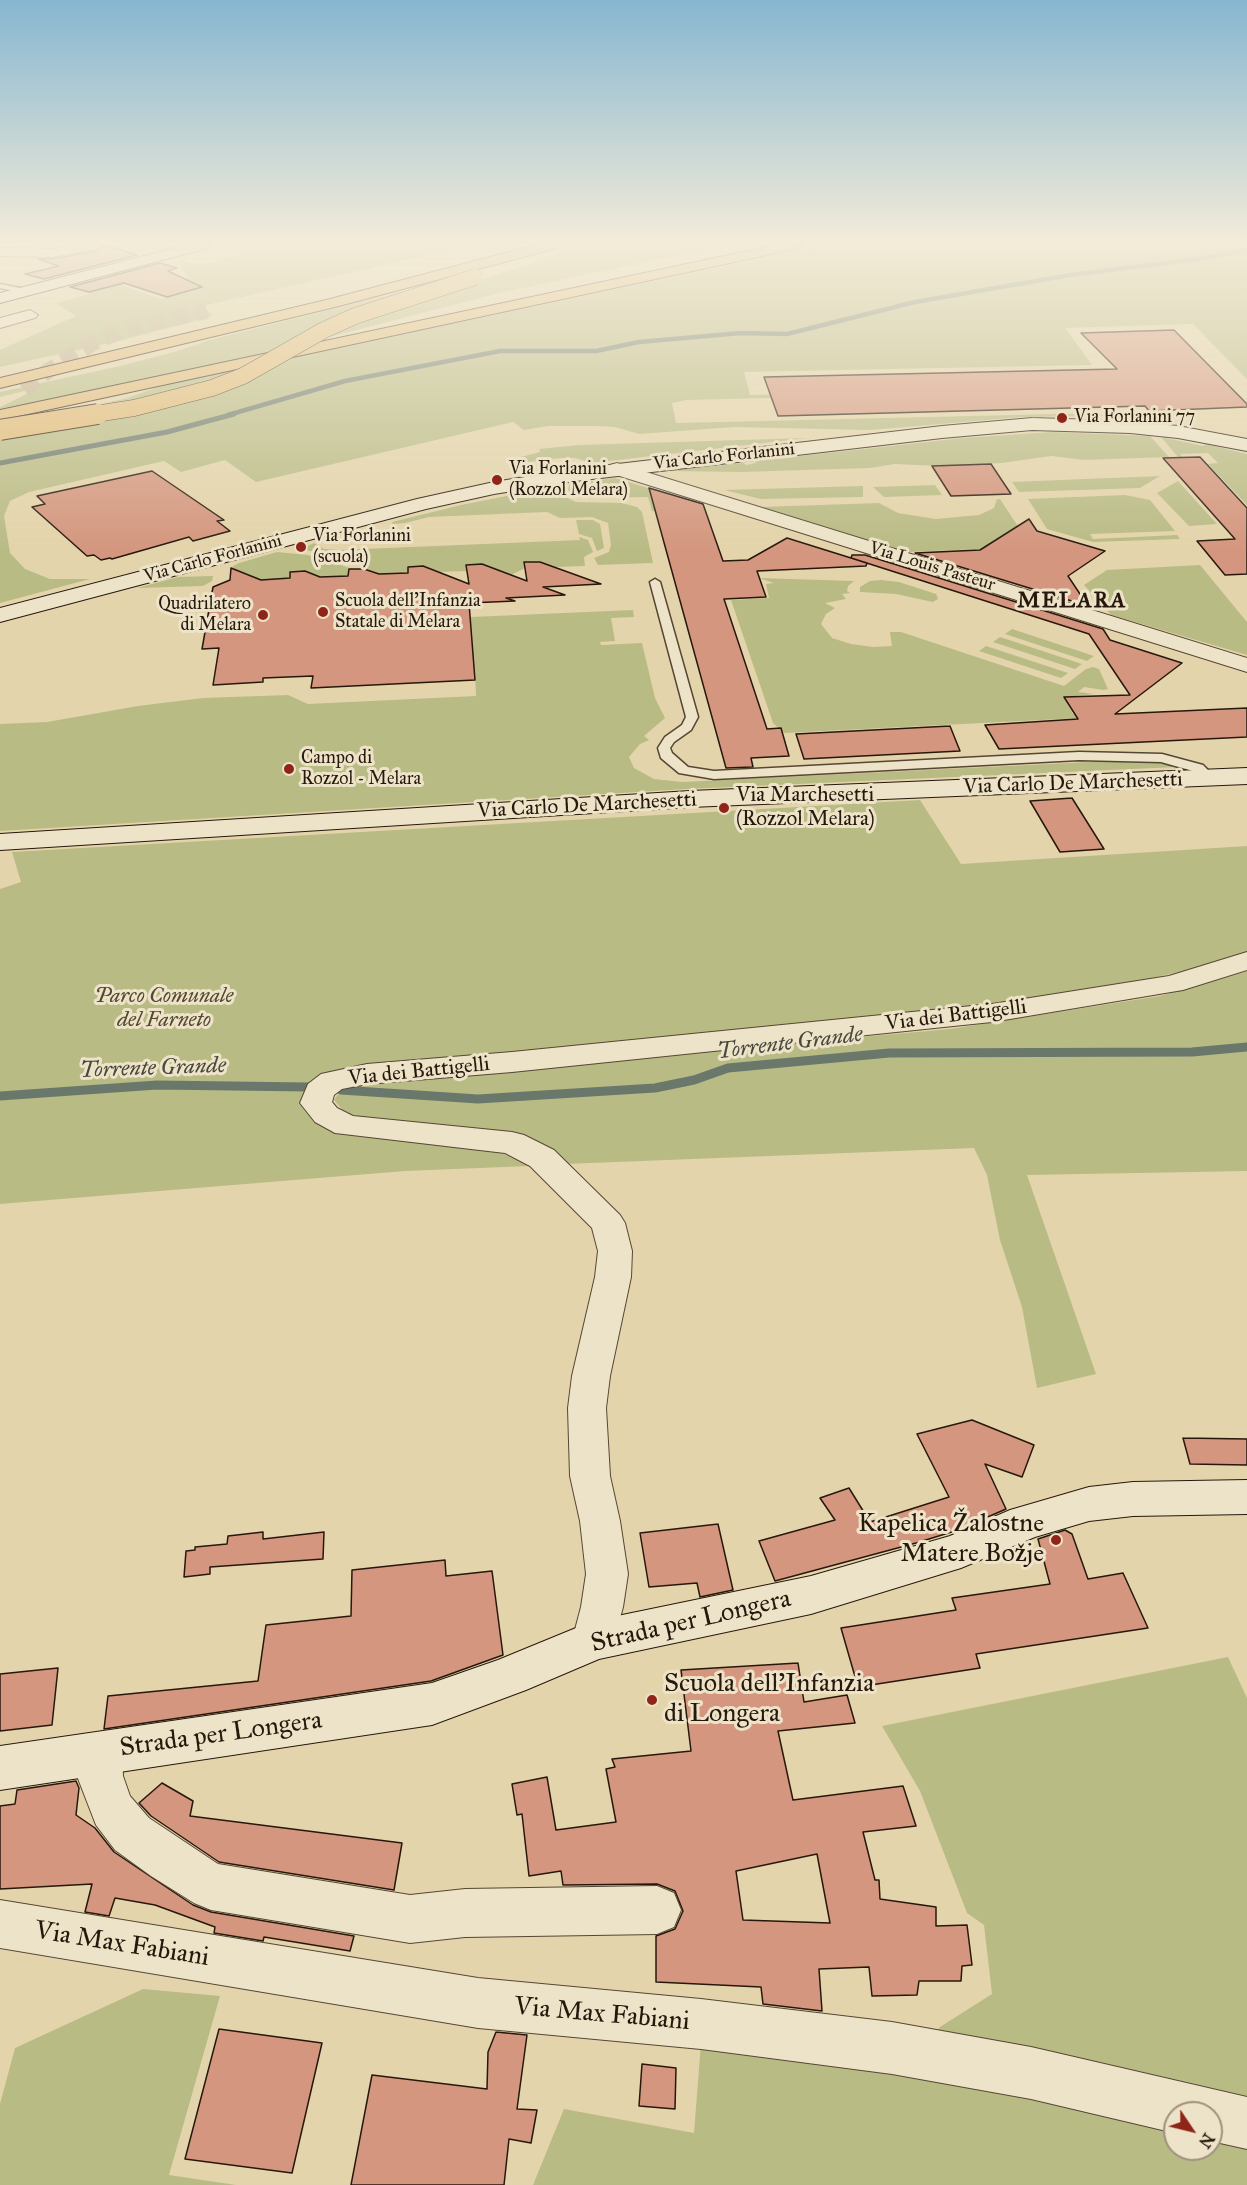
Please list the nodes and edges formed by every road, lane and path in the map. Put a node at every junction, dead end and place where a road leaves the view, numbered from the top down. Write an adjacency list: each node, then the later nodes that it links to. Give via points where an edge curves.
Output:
1 (121, 347): 7 (main road)
2 (143, 347): 8 (main road)
3 (294, 347): 12 (main road, bridge, via 243,376 212,388 134,408)
4 (314, 347): 6 (main road)
5 (316, 347): 6 (main road)
6 (311, 348): 11 (main road)
7 (0, 374)
8 (0, 383)
9 (24, 390): 10 (main road)
10 (0, 402)
11 (0, 415)
12 (0, 430)
13 (1247, 444): 14 (main road, Via Carlo Forlanini, via 1153,429 1032,424)
14 (617, 469): 16 (main road, Via Carlo Forlanini, via 434,501); 17 (street, Via Louis Pasteur)
15 (655, 582): 19 (lane, via 692,717 664,748 666,755 684,771 714,776 1079,756 1162,758 1198,768)
16 (0, 615)
17 (1247, 665)
18 (1247, 776): 19 (main road, Via Carlo De Marchesetti)
19 (1209, 778): 20 (main road, Via Carlo De Marchesetti, via 690,799)
20 (0, 842)
21 (1247, 961): 23 (street, Via dei Battigelli, via 1173,984 993,1013 367,1074 332,1081 319,1091 316,1103 326,1115 346,1126 512,1143 542,1158 608,1222 615,1251 613,1277 587,1408 590,1476 607,1574)
22 (1247, 1497): 23 (main road, Strada per Longera, via 1133,1499 1089,1504 1025,1522 961,1550 811,1595)
23 (593, 1641): 24 (main road, Strada per Longera, via 432,1704)
24 (99, 1753): 25 (main road, Strada per Longera); 26 (street, Strada per Longera, via 100,1776 112,1809 132,1834 211,1886 410,1919 465,1913)
25 (0, 1768)
26 (657, 1910)
27 (0, 1924): 28 (street, Via Max Fabiani, via 478,2003 701,2024 892,2048 1031,2073)
28 (1163, 2104)
29 (1223, 2118): 30 (street)
30 (1247, 2123)

